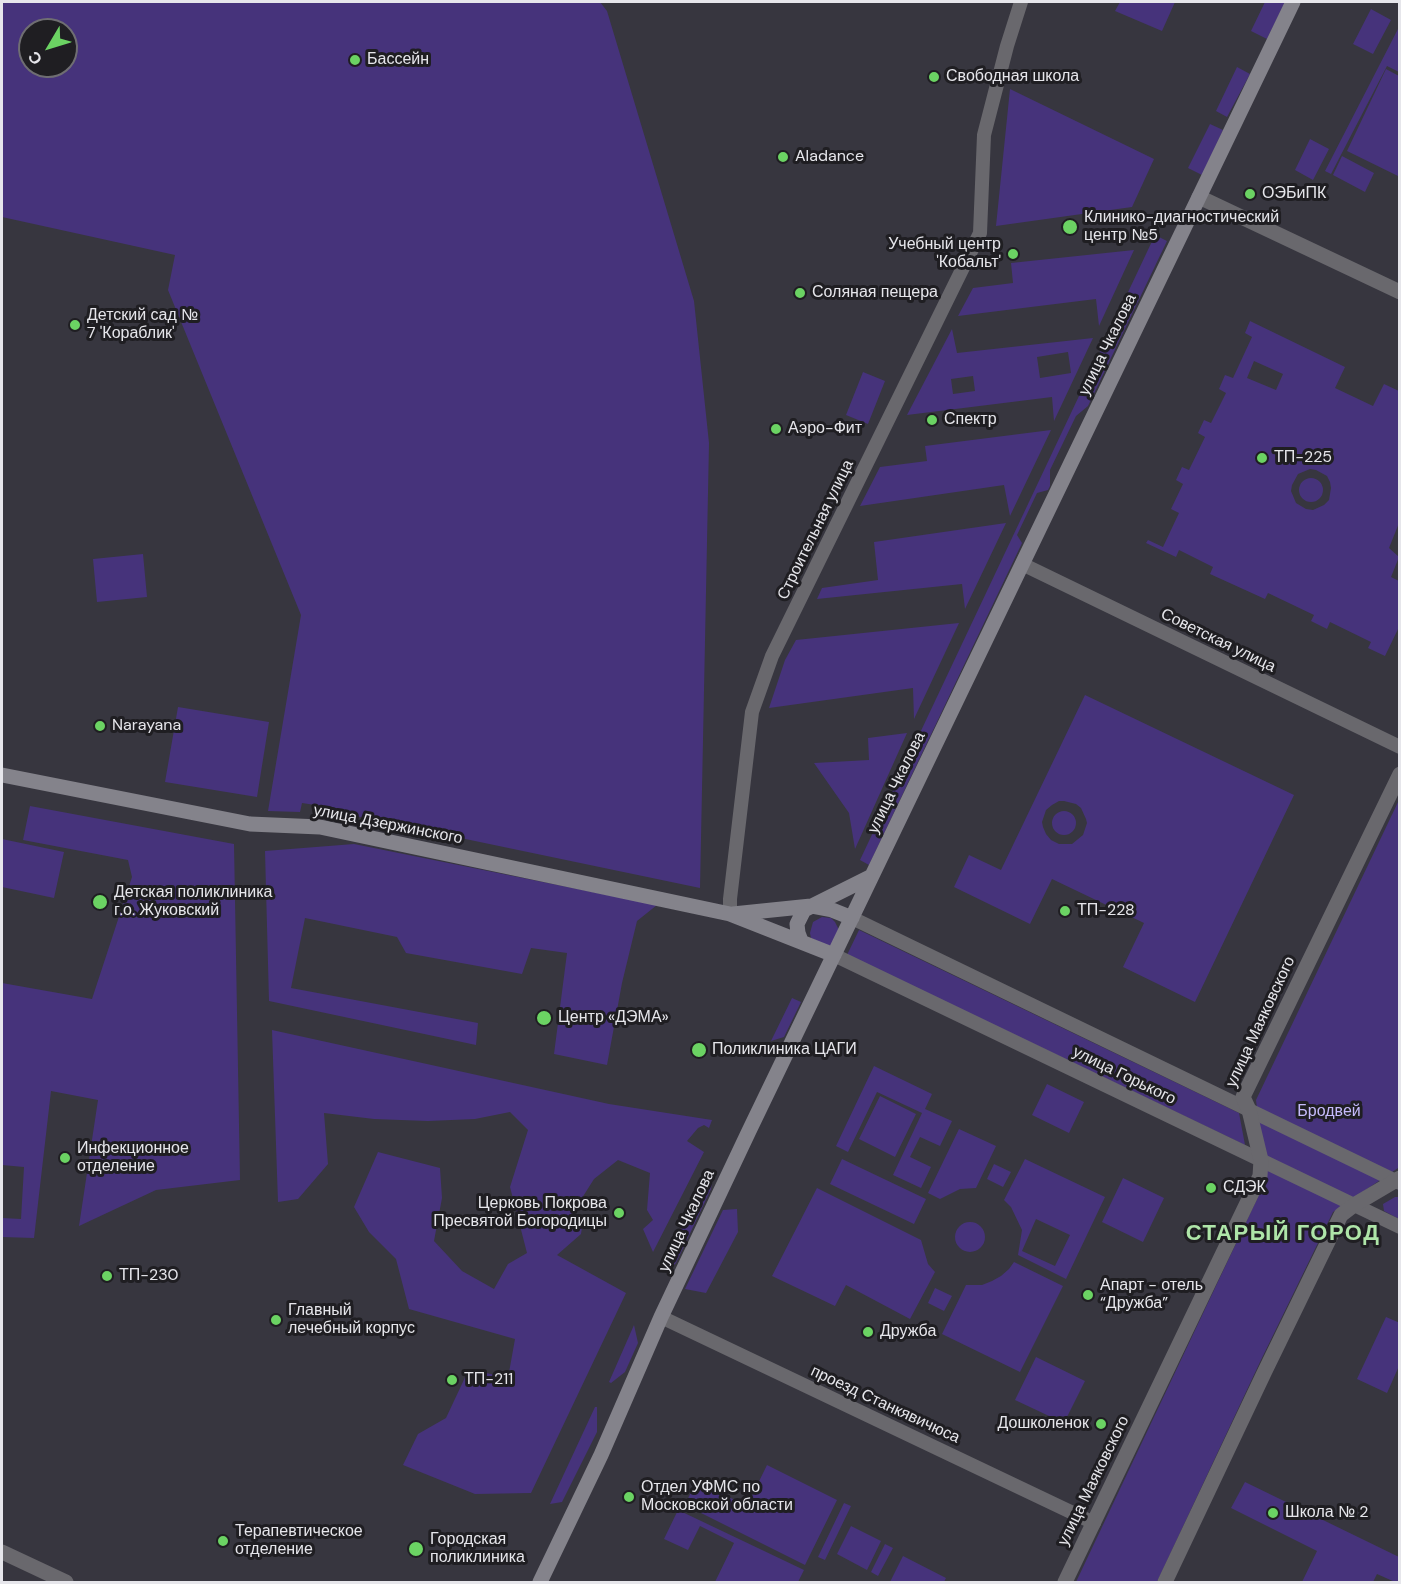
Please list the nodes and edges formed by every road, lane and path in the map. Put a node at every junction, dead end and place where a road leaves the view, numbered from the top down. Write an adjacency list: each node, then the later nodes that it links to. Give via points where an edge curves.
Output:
1 (1021, 2): 11 (street, Строительная улица, via 984,135 980,233 772,656 752,712)
2 (1293, 2): 3 (main road, улица Чкалова)
3 (1199, 197): 4 (street); 5 (main road, улица Чкалова)
4 (1400, 292)
5 (1022, 564): 6 (street, Советская улица); 9 (main road, улица Чкалова)
6 (1400, 747)
7 (1400, 774): 15 (street, улица Маяковского, via 1243,1097)
8 (2, 775): 11 (main road, улица Дзержинского, via 250,824 320,827)
9 (872, 876): 10 (main road, улица Дзержинского); 12 (main road, улица Чкалова)
10 (811, 906): 11 (main road, улица Дзержинского); 12 (main road, улица Дзержинского); 13 (main road, via 800,914 797,924)
11 (730, 915): 13 (main road, улица Дзержинского)
12 (852, 918): 14 (main road, улица Чкалова); 15 (street, улица Горького)
13 (801, 941): 14 (main road, улица Дзержинского)
14 (834, 955): 16 (street, улица Горького); 20 (main road, улица Чкалова)
15 (1249, 1110): 16 (street, улица Маяковского); 17 (street, улица Горького)
16 (1261, 1160): 18 (street, улица Горького); 21 (street, улица Маяковского, via 1260,1176)
17 (1398, 1181): 18 (street)
18 (1354, 1205): 19 (street, улица Горького); 26 (street, via 1341,1215)
19 (1400, 1227)
20 (661, 1317): 21 (street, проезд Станкявичюса); 24 (main road, улица Чкалова)
21 (1094, 1523): 25 (street, улица Маяковского)
22 (2, 1552): 23 (street)
23 (66, 1582)
24 (540, 1582)
25 (1065, 1582)
26 (1165, 1582)

